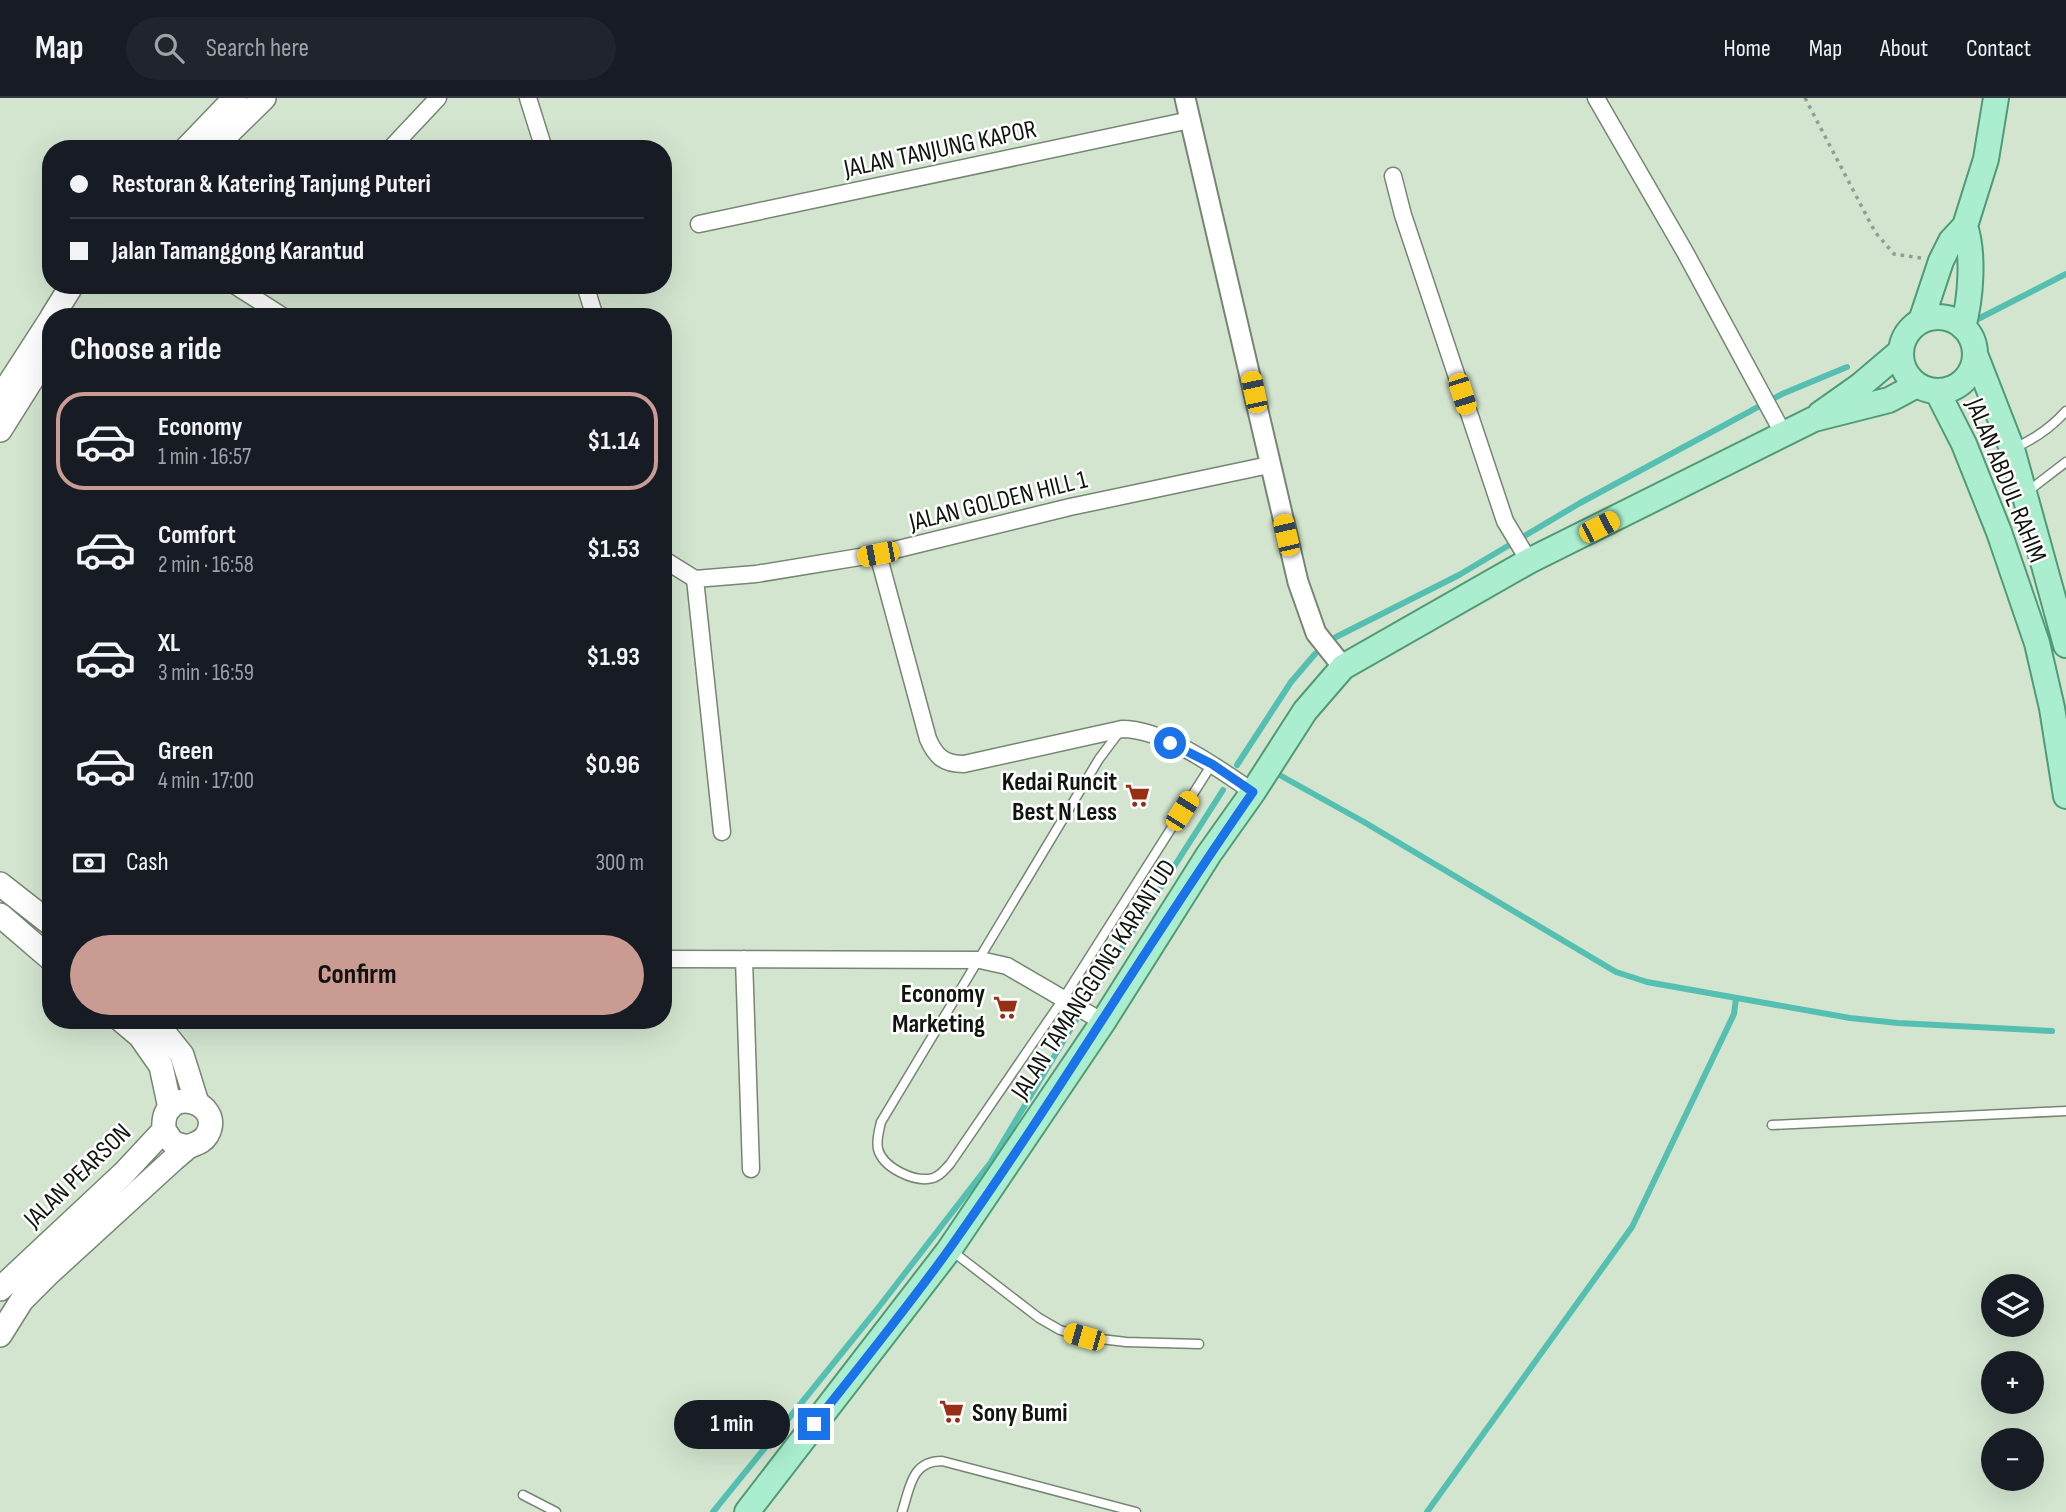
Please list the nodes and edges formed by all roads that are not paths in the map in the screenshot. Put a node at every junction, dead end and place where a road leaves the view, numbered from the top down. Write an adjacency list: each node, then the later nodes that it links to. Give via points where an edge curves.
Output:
1 (235, 98): 9 (main road)
2 (264, 98): 10 (main road)
3 (438, 98): 11 (street)
4 (528, 98): 12 (street)
5 (1185, 98): 8 (street)
6 (1596, 98): 27 (street)
7 (1996, 98): 15 (main road, via 1986,159)
8 (1190, 120): 14 (street, JALAN TANJUNG KAPOR); 32 (street)
9 (195, 140)
10 (221, 140)
11 (398, 140)
12 (541, 140)
13 (1393, 176): 35 (street, via 1505,521)
14 (699, 224)
15 (1965, 226): 18 (main road, via 1941,261); 19 (main road, via 1970,250)
16 (262, 294): 17 (street)
17 (275, 308)
18 (1921, 321): 19 (main road, via 1943,318); 21 (main road, via 1904,339)
19 (1963, 327): 22 (main road)
20 (42, 332): 25 (main road)
21 (1901, 351): 24 (main road, via 1904,370); 28 (main road, JALAN TAMANGGONG KARANTUD)
22 (1975, 354): 24 (main road, via 1968,376 1959,384 1949,390); 30 (main road, JALAN ABDUL RAHIM)
23 (42, 363): 29 (main road)
24 (1927, 388): 28 (main road, JALAN TAMANGGONG KARANTUD); 43 (main road, JALAN ABDUL RAHIM, via 1964,444 1999,532 2052,708)
25 (0, 398)
26 (2066, 411): 30 (lane, via 2053,426)
27 (1774, 416): 28 (main road, JALAN TAMANGGONG KARANTUD); 35 (main road, JALAN TAMANGGONG KARANTUD)
28 (1814, 419)
29 (0, 430)
30 (2011, 449): 33 (main road, JALAN ABDUL RAHIM)
31 (2066, 462): 33 (lane)
32 (1269, 465): 34 (street, JALAN GOLDEN HILL 1); 39 (street, via 1309,615 1316,633)
33 (2025, 495): 38 (main road, JALAN ABDUL RAHIM)
34 (878, 554): 37 (street, JALAN GOLDEN HILL 1); 40 (street, via 928,739 941,760 964,764)
35 (1525, 554): 39 (main road, JALAN TAMANGGONG KARANTUD)
36 (672, 565): 37 (street)
37 (695, 579): 44 (street)
38 (2065, 635)
39 (1343, 667): 42 (main road, JALAN TAMANGGONG KARANTUD, via 1305,711)
40 (1122, 729): 41 (street, via 1149,732); 51 (lane, via 1098,759)
41 (1212, 764): 42 (street); 52 (lane)
42 (1253, 792): 53 (main road, JALAN TAMANGGONG KARANTUD)
43 (2066, 796)
44 (722, 832)
45 (0, 884): 47 (main road)
46 (0, 915): 48 (main road)
47 (42, 917)
48 (42, 951)
49 (672, 959): 50 (street)
50 (744, 959): 51 (street); 62 (street)
51 (980, 960): 52 (street, via 1007,966); 52 (lane, via 881,1122 877,1147 881,1158 903,1173 932,1179 941,1174)
52 (1063, 999): 53 (street)
53 (1103, 1022): 63 (main road, JALAN TAMANGGONG KARANTUD)
54 (132, 1029): 57 (main road, via 160,1066)
55 (161, 1029): 56 (main road, via 182,1055)
56 (197, 1103): 57 (main road, via 183,1101); 61 (main road, via 208,1114 210,1128 203,1140)
57 (170, 1108): 60 (main road)
58 (2066, 1111): 59 (lane)
59 (1772, 1125)
60 (164, 1130): 61 (main road, via 173,1143); 64 (main road, JALAN PEARSON)
61 (188, 1147): 65 (main road, via 47,1275 22,1300)
62 (751, 1169)
63 (949, 1250): 66 (lane, via 1060,1330 1116,1341); 69 (main road, JALAN TAMANGGONG KARANTUD)
64 (0, 1289)
65 (0, 1335)
66 (1199, 1345)
67 (523, 1495): 68 (lane)
68 (556, 1512)
69 (747, 1512)
70 (902, 1512): 71 (lane, via 915,1474 935,1461)
71 (1136, 1512)

